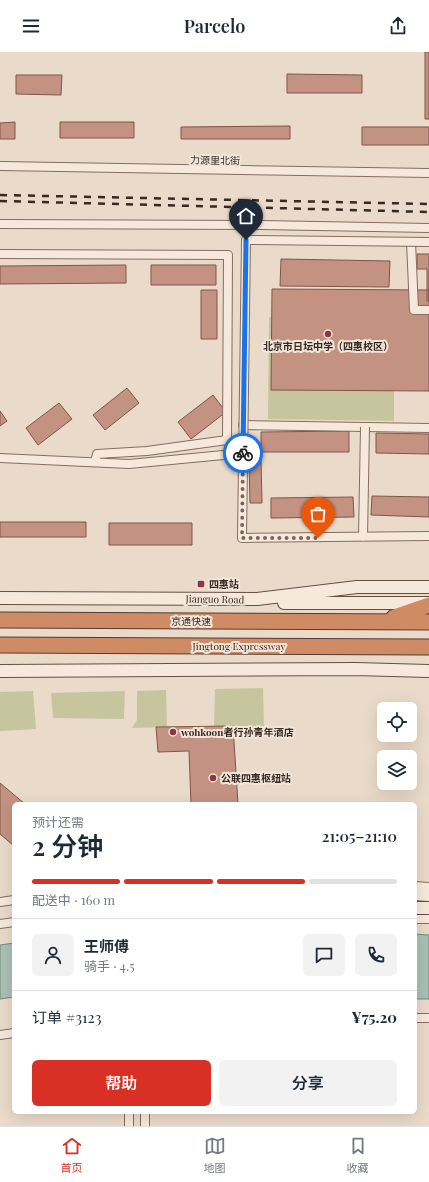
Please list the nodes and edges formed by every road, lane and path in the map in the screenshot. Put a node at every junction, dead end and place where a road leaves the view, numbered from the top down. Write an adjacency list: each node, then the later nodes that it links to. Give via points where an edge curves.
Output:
1 (0, 166): 2 (street, 力源里北街)
2 (429, 173)
3 (0, 224): 4 (street)
4 (429, 228)
5 (412, 242): 6 (street, bridge); 8 (street, via 414,310); 9 (street, bridge, via 246,240)
6 (429, 242)
7 (0, 254): 14 (street, via 228,255 227,440 147,451 97,454)
8 (429, 310)
9 (243, 425): 10 (street); 16 (street, bridge, via 242,538)
10 (365, 427): 11 (street); 16 (street, bridge)
11 (429, 428)
12 (234, 454): 14 (street, via 129,464)
13 (0, 458): 14 (street)
14 (95, 462)
15 (429, 536): 16 (street, bridge)
16 (363, 537)
17 (429, 587): 19 (main road, Jianguo Road, via 357,587)
18 (0, 598): 19 (main road, Jianguo Road)
19 (257, 599): 20 (main road, via 280,603)
20 (429, 604): 22 (highway)
21 (0, 620): 22 (highway, 京通快速)
22 (381, 621): 23 (highway)
23 (429, 622)
24 (0, 645): 25 (highway)
25 (49, 646): 26 (highway, Jingtong Expressway); 27 (highway)
26 (429, 647)
27 (0, 653)
28 (429, 671): 29 (main road, via 339,669)
29 (0, 672)
30 (417, 888): 31 (street)
31 (429, 888)
32 (417, 895): 33 (street)
33 (429, 896)
34 (12, 900): 35 (street)
35 (0, 902)
36 (417, 908): 37 (main road)
37 (429, 908)
38 (417, 918): 39 (street)
39 (429, 919)
40 (12, 922): 41 (street)
41 (0, 924)
42 (417, 1018): 43 (street)
43 (429, 1018)
44 (12, 1033): 45 (street)
45 (0, 1035)
46 (129, 1114): 48 (street)
47 (145, 1114): 49 (street)
48 (129, 1126)
49 (145, 1126)

